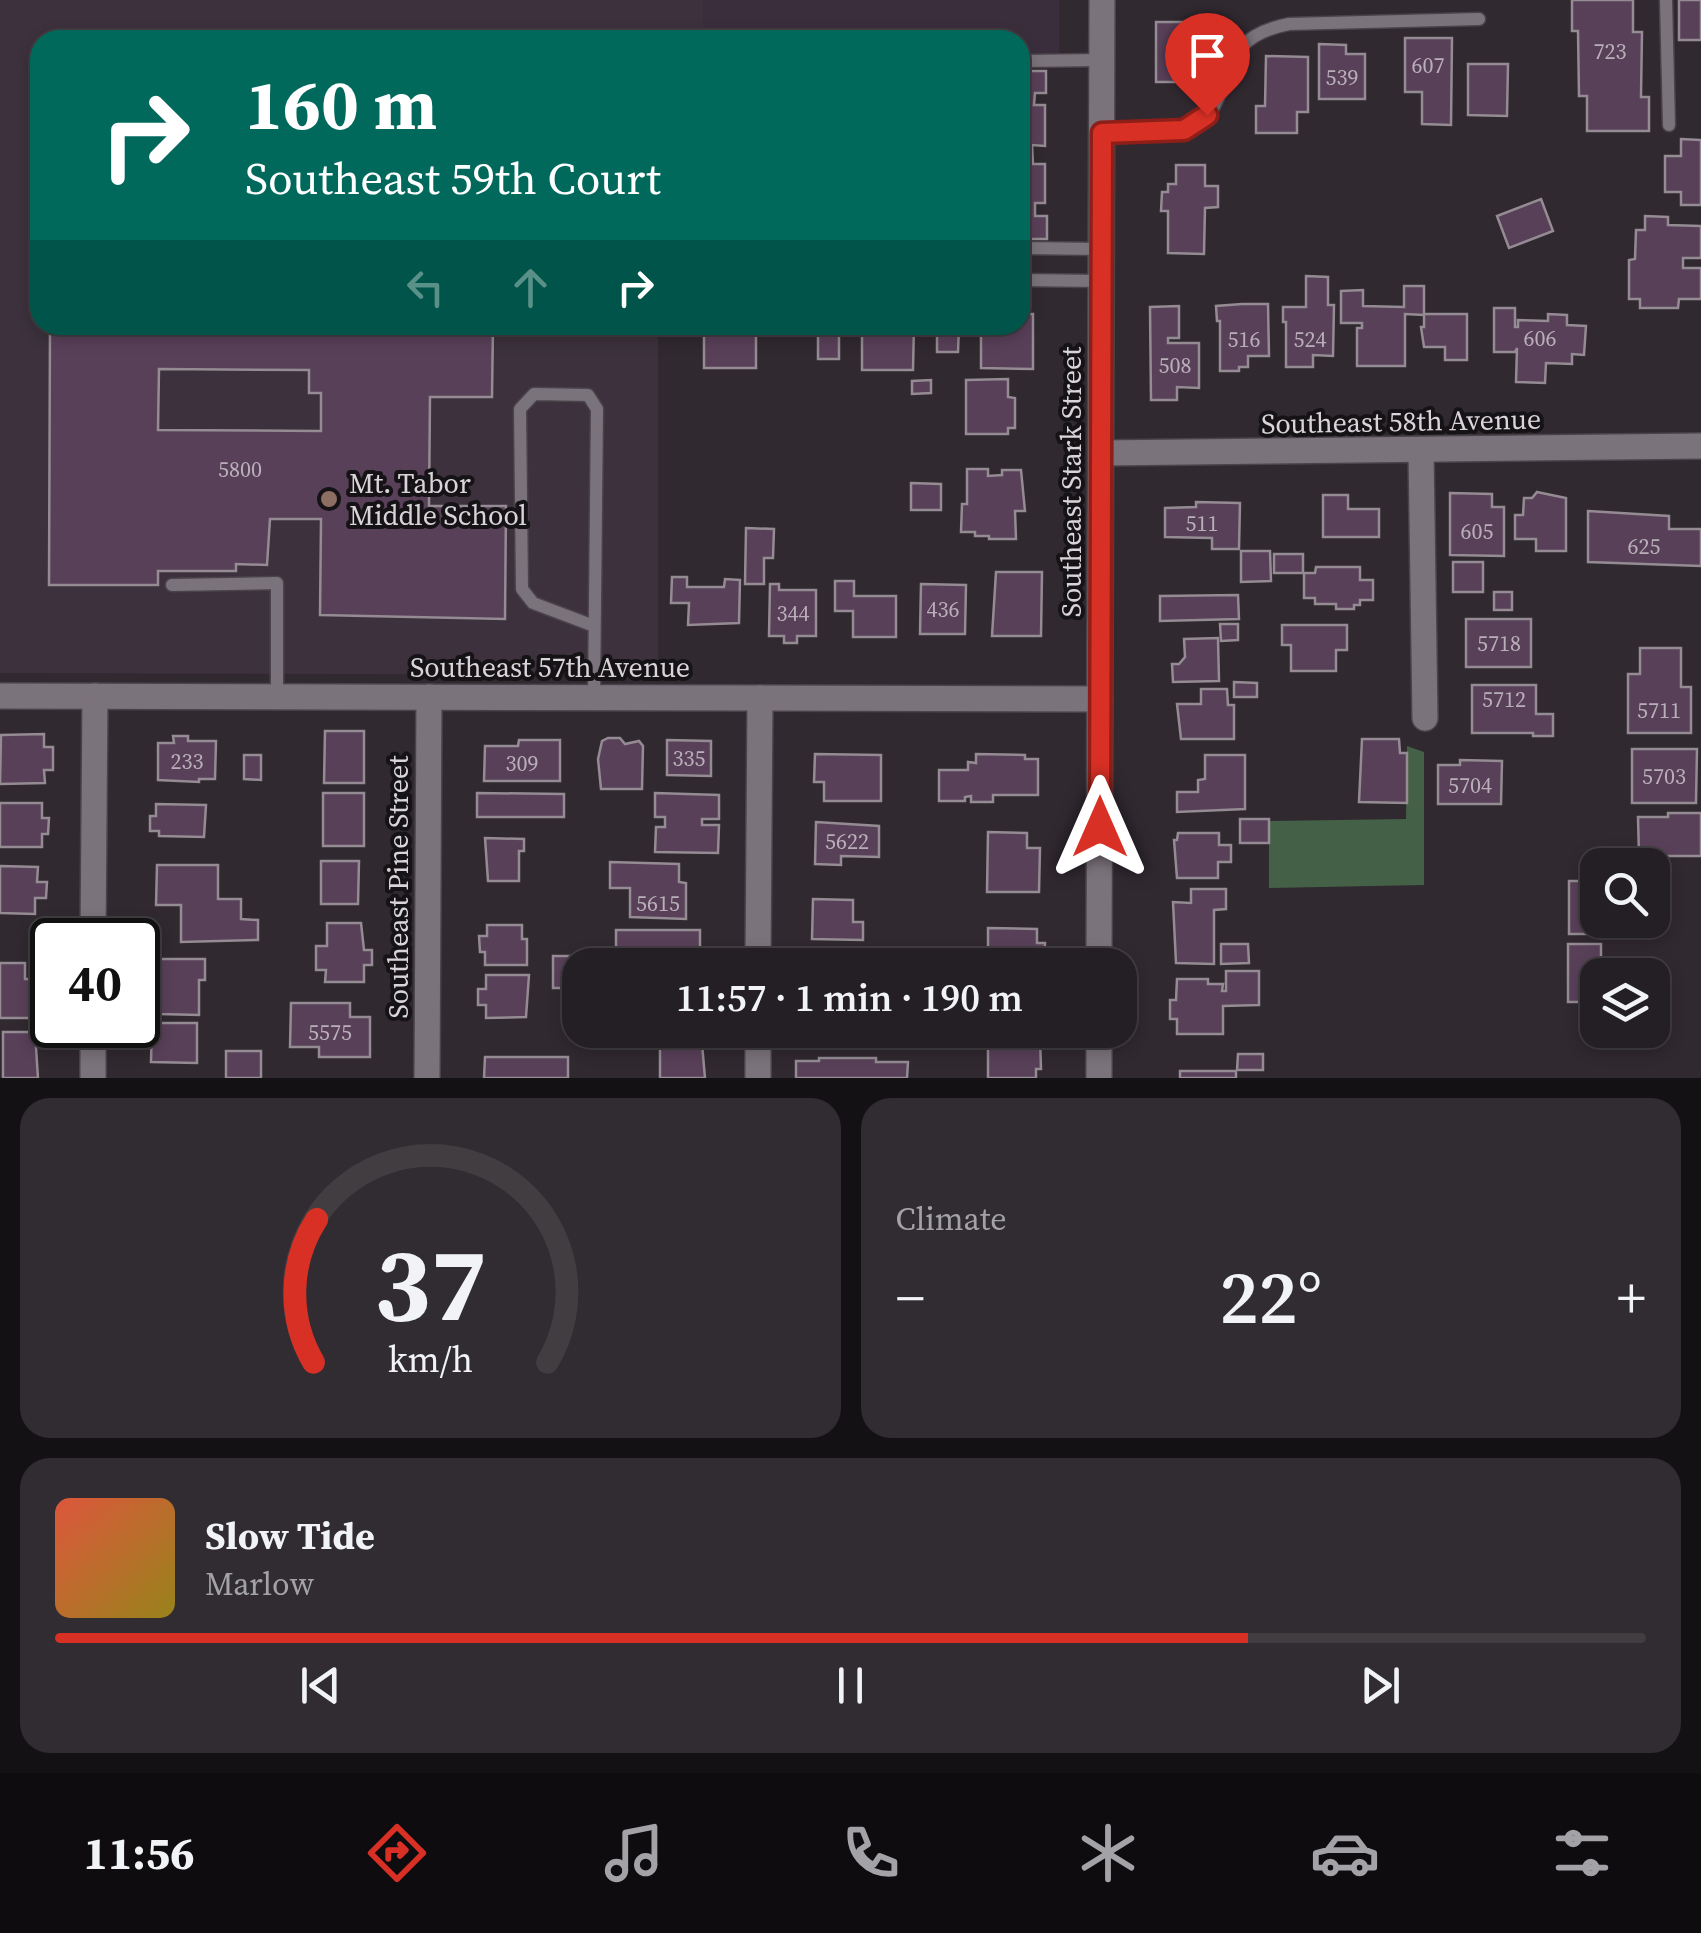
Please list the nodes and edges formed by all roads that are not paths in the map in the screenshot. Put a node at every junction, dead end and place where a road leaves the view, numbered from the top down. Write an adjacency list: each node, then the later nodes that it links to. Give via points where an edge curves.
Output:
1 (1102, 0): 4 (street, Southeast Stark Street)
2 (1666, 0): 6 (lane)
3 (1478, 19): 7 (lane, via 1268,28 1242,45 1218,100 1196,124 1168,132)
4 (1102, 60): 5 (lane); 7 (street, Southeast Stark Street)
5 (1030, 61)
6 (1669, 126)
7 (1102, 133): 9 (street, Southeast Stark Street)
8 (1030, 248): 9 (lane)
9 (1102, 249): 11 (street, Southeast Stark Street)
10 (1030, 280): 11 (lane)
11 (1101, 280): 14 (street, Southeast Stark Street)
12 (1701, 446): 13 (street, Southeast 58th Avenue)
13 (1420, 451): 14 (street, Southeast 58th Avenue); 24 (street)
14 (1101, 453): 23 (street, Southeast Stark Street)
15 (172, 585): 19 (lane, via 276,583)
16 (594, 626): 16 (lane, via 598,409 588,395 534,394 520,409 522,589 533,603); 21 (lane)
17 (0, 696): 18 (street, Southeast 57th Avenue)
18 (94, 696): 19 (street, Southeast 57th Avenue); 25 (street)
19 (277, 696): 20 (street, Southeast 57th Avenue)
20 (429, 697): 21 (street, Southeast 57th Avenue); 32 (street, Southeast Pine Street)
21 (594, 697): 22 (street, Southeast 57th Avenue)
22 (760, 698): 23 (street, Southeast 57th Avenue); 26 (street)
23 (1100, 699): 27 (street, Southeast Stark Street)
24 (1426, 718)
25 (94, 918)
26 (758, 948)
27 (1100, 948)
28 (93, 1048): 31 (street)
29 (758, 1048): 33 (street)
30 (1099, 1048): 34 (street)
31 (93, 1078)
32 (427, 1078)
33 (758, 1078)
34 (1099, 1078)

